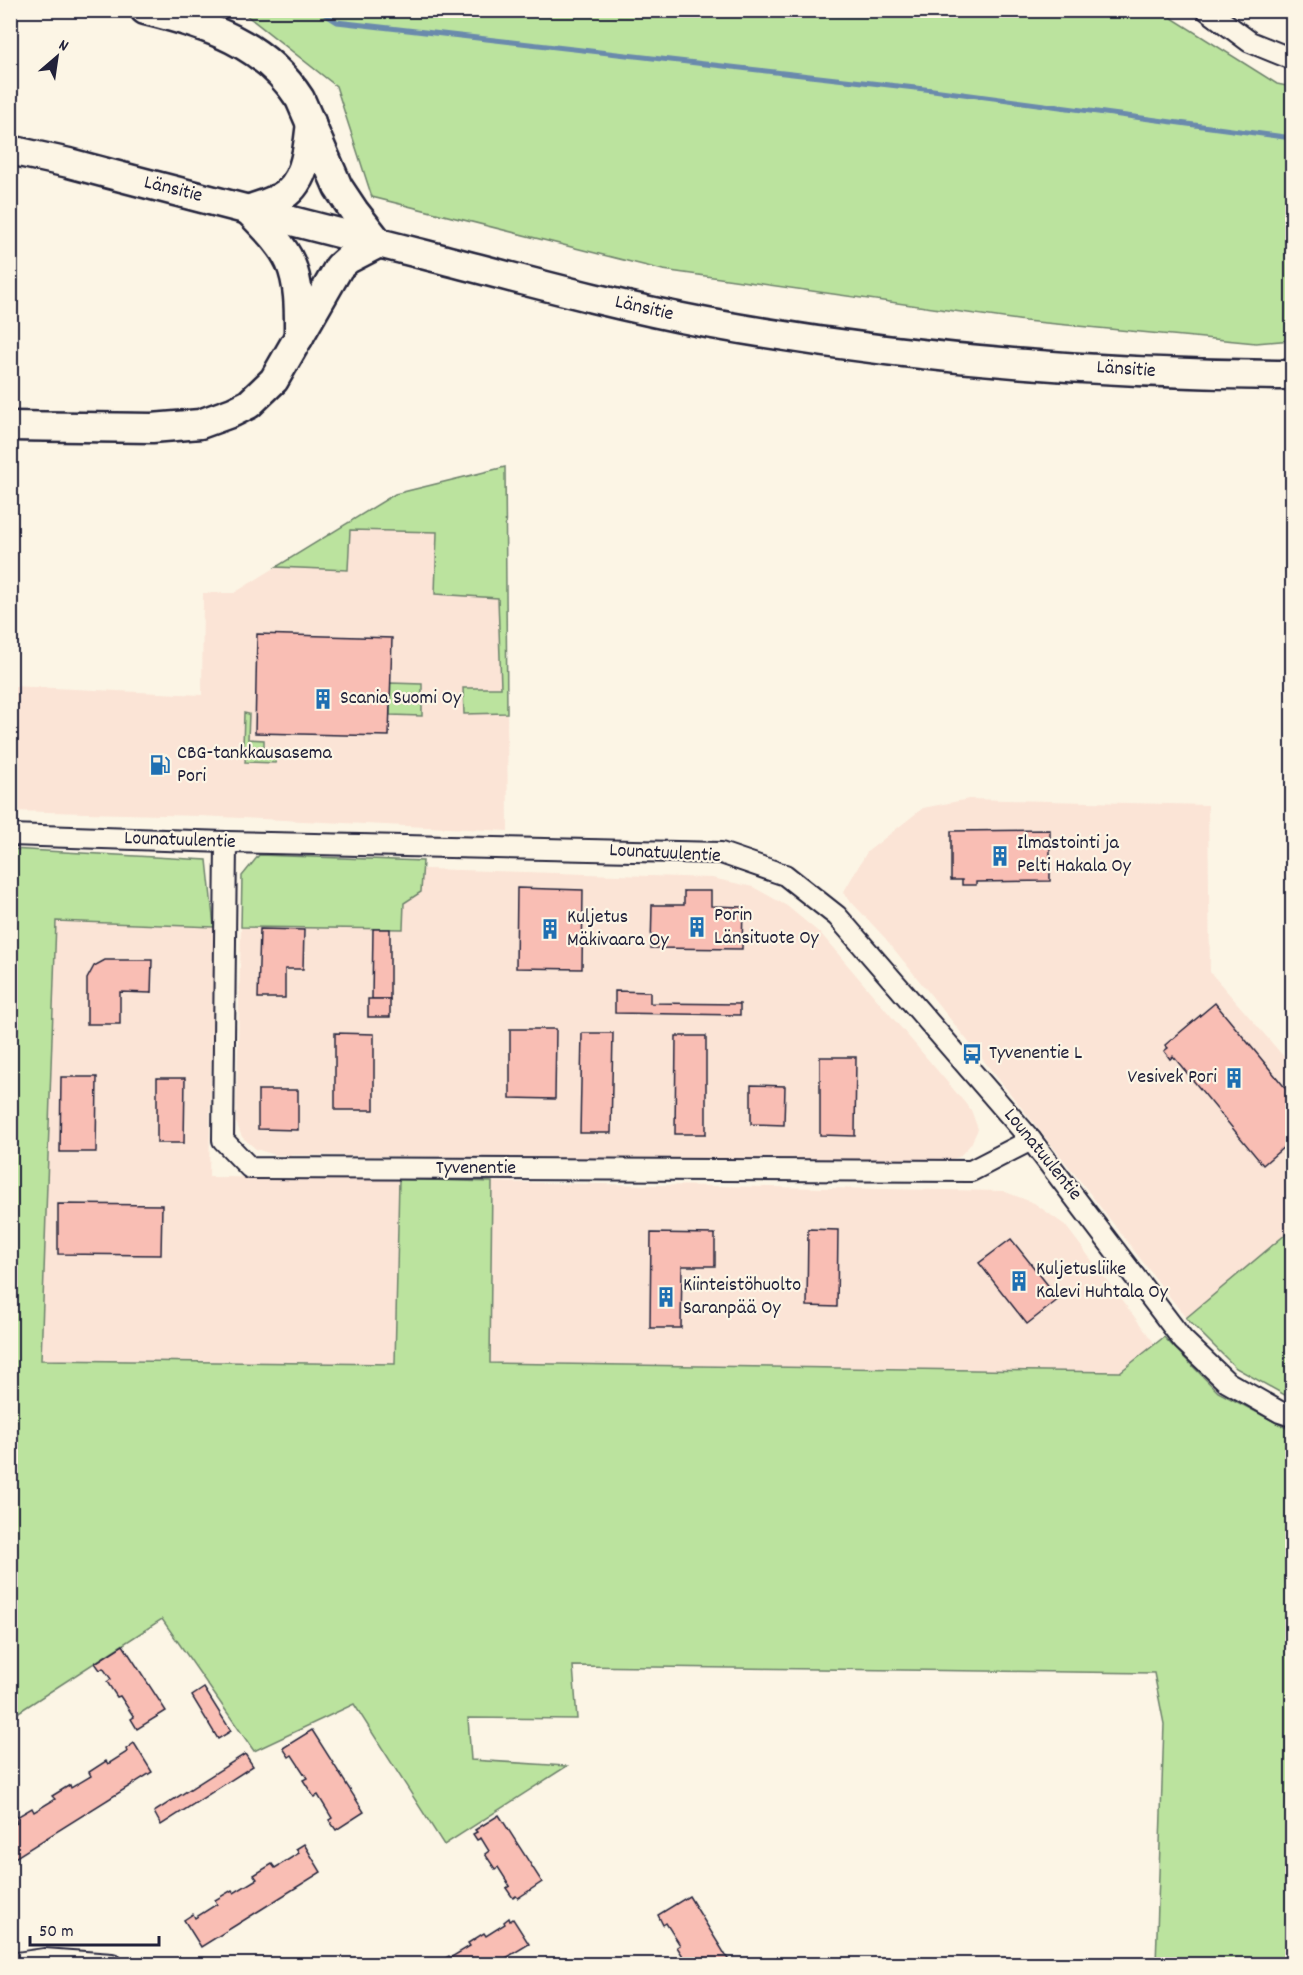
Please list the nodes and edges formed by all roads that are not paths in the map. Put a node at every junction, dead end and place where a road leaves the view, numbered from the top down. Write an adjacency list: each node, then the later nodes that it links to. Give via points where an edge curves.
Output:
1 (145, 10): 4 (highway, via 209,29 257,53 293,87)
2 (1207, 10): 3 (street, via 1250,42)
3 (1293, 59)
4 (311, 122): 6 (highway, via 305,161 295,184 280,198); 7 (highway, via 338,187)
5 (10, 150): 6 (highway, Länsitie)
6 (248, 210): 7 (highway, Länsitie); 8 (highway, via 290,262 299,306)
7 (379, 243): 8 (highway, via 339,267); 9 (highway, Länsitie, via 581,295 706,322 880,350 1192,374)
8 (299, 337): 10 (highway, via 263,393 217,419 152,428)
9 (1293, 375)
10 (10, 426)
11 (10, 835): 12 (street, Lounatuulentie)
12 (226, 842): 13 (street, Lounatuulentie, via 722,854 785,875 837,916); 13 (street, Tyvenentie, via 223,1140 250,1168 970,1171)
13 (1031, 1140): 14 (street, Lounatuulentie, via 1183,1340 1227,1382)
14 (1293, 1416)
15 (10, 1964): 16 (street, via 44,1959)
16 (112, 1965)

